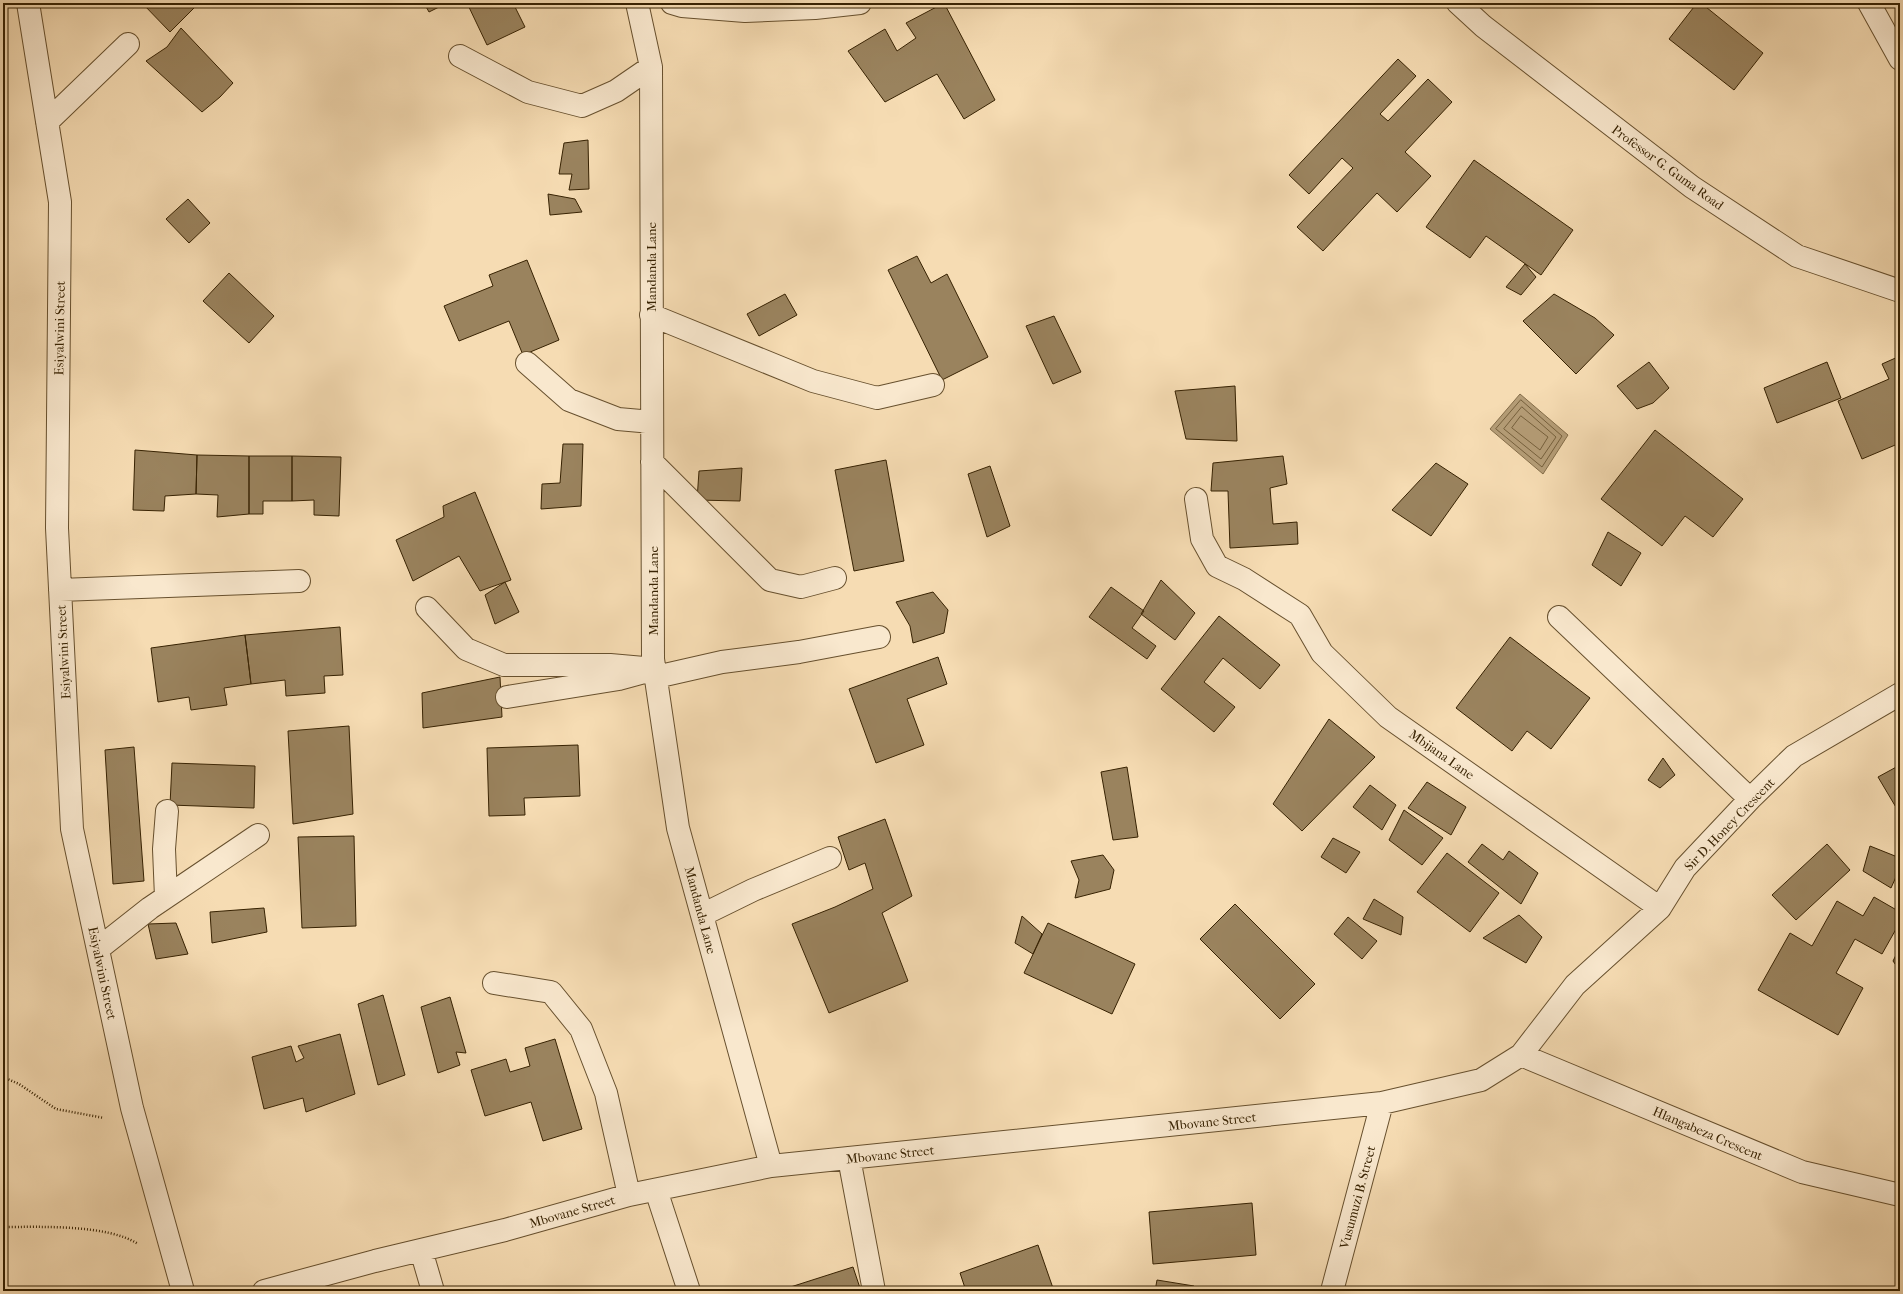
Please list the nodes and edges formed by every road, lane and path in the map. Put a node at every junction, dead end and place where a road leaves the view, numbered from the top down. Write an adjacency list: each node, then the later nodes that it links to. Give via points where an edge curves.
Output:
1 (28, 3): 11 (street, Esiyalwini Street)
2 (637, 3): 10 (street, Mandanda Lane)
3 (672, 3): 4 (street, via 746,11)
4 (860, 3)
5 (1458, 3): 12 (street, Professor G. Guma Road, via 1483,26 1692,187 1777,243 1797,256)
6 (1869, 3): 9 (street)
7 (128, 44): 11 (street)
8 (460, 56): 10 (street, via 528,92 582,106 616,91)
9 (1900, 59)
10 (651, 67): 13 (street, Mandanda Lane)
11 (47, 122): 21 (street, Esiyalwini Street, via 60,202 56,528)
12 (1900, 291)
13 (651, 315): 15 (street, via 813,381 877,398); 16 (street, Mandanda Lane)
14 (527, 363): 16 (street, via 569,400 618,420)
15 (933, 385)
16 (652, 422): 17 (street, Mandanda Lane)
17 (652, 462): 19 (street, via 770,580 801,587); 25 (street, Mandanda Lane)
18 (1196, 499): 33 (street, Mbijana Lane, via 1202,540 1217,566 1244,579 1300,615 1322,653 1388,717)
19 (835, 578)
20 (298, 581): 21 (street)
21 (60, 590): 35 (street, Esiyalwini Street, via 72,829)
22 (427, 608): 25 (street, via 466,650 504,665 610,665)
23 (1559, 617): 28 (street)
24 (879, 637): 25 (street, via 799,652)
25 (656, 673): 27 (street); 34 (street, Mandanda Lane, via 678,828)
26 (1900, 694): 28 (street, Sir D. Honey Crescent, via 1794,756)
27 (507, 697)
28 (1750, 799): 33 (street, Sir D. Honey Crescent, via 1685,868)
29 (167, 811): 32 (street, via 164,849)
30 (258, 835): 32 (street)
31 (830, 858): 34 (street, via 753,890)
32 (166, 898): 35 (street)
33 (1660, 908): 37 (street, Sir D. Honey Crescent, via 1575,985)
34 (702, 915): 42 (street, Mandanda Lane)
35 (98, 949): 40 (street, Esiyalwini Street)
36 (494, 983): 44 (street, via 551,992 581,1029 606,1093)
37 (1521, 1056): 39 (street, Mbovane Street, via 1480,1080); 45 (street, Hlangabeza Crescent, via 1802,1172)
38 (3, 1077): 40 (path, via 19,1084 56,1109)
39 (1382, 1103): 41 (street, Mbovane Street); 54 (street, Vusumuzi B. Street)
40 (137, 1125): 48 (street, Esiyalwini Street)
41 (849, 1158): 42 (street, Mbovane Street); 53 (street)
42 (771, 1166): 43 (street, Mbovane Street)
43 (656, 1190): 44 (street, Mbovane Street); 52 (street)
44 (629, 1195): 47 (street, Mbovane Street, via 505,1230)
45 (1900, 1195)
46 (3, 1227): 48 (path, via 82,1228 130,1238)
47 (421, 1250): 50 (street, Mbovane Street); 51 (street)
48 (177, 1269): 49 (street, Esiyalwini Street)
49 (183, 1291)
50 (264, 1291)
51 (433, 1291)
52 (688, 1291)
53 (874, 1291)
54 (1332, 1291)

